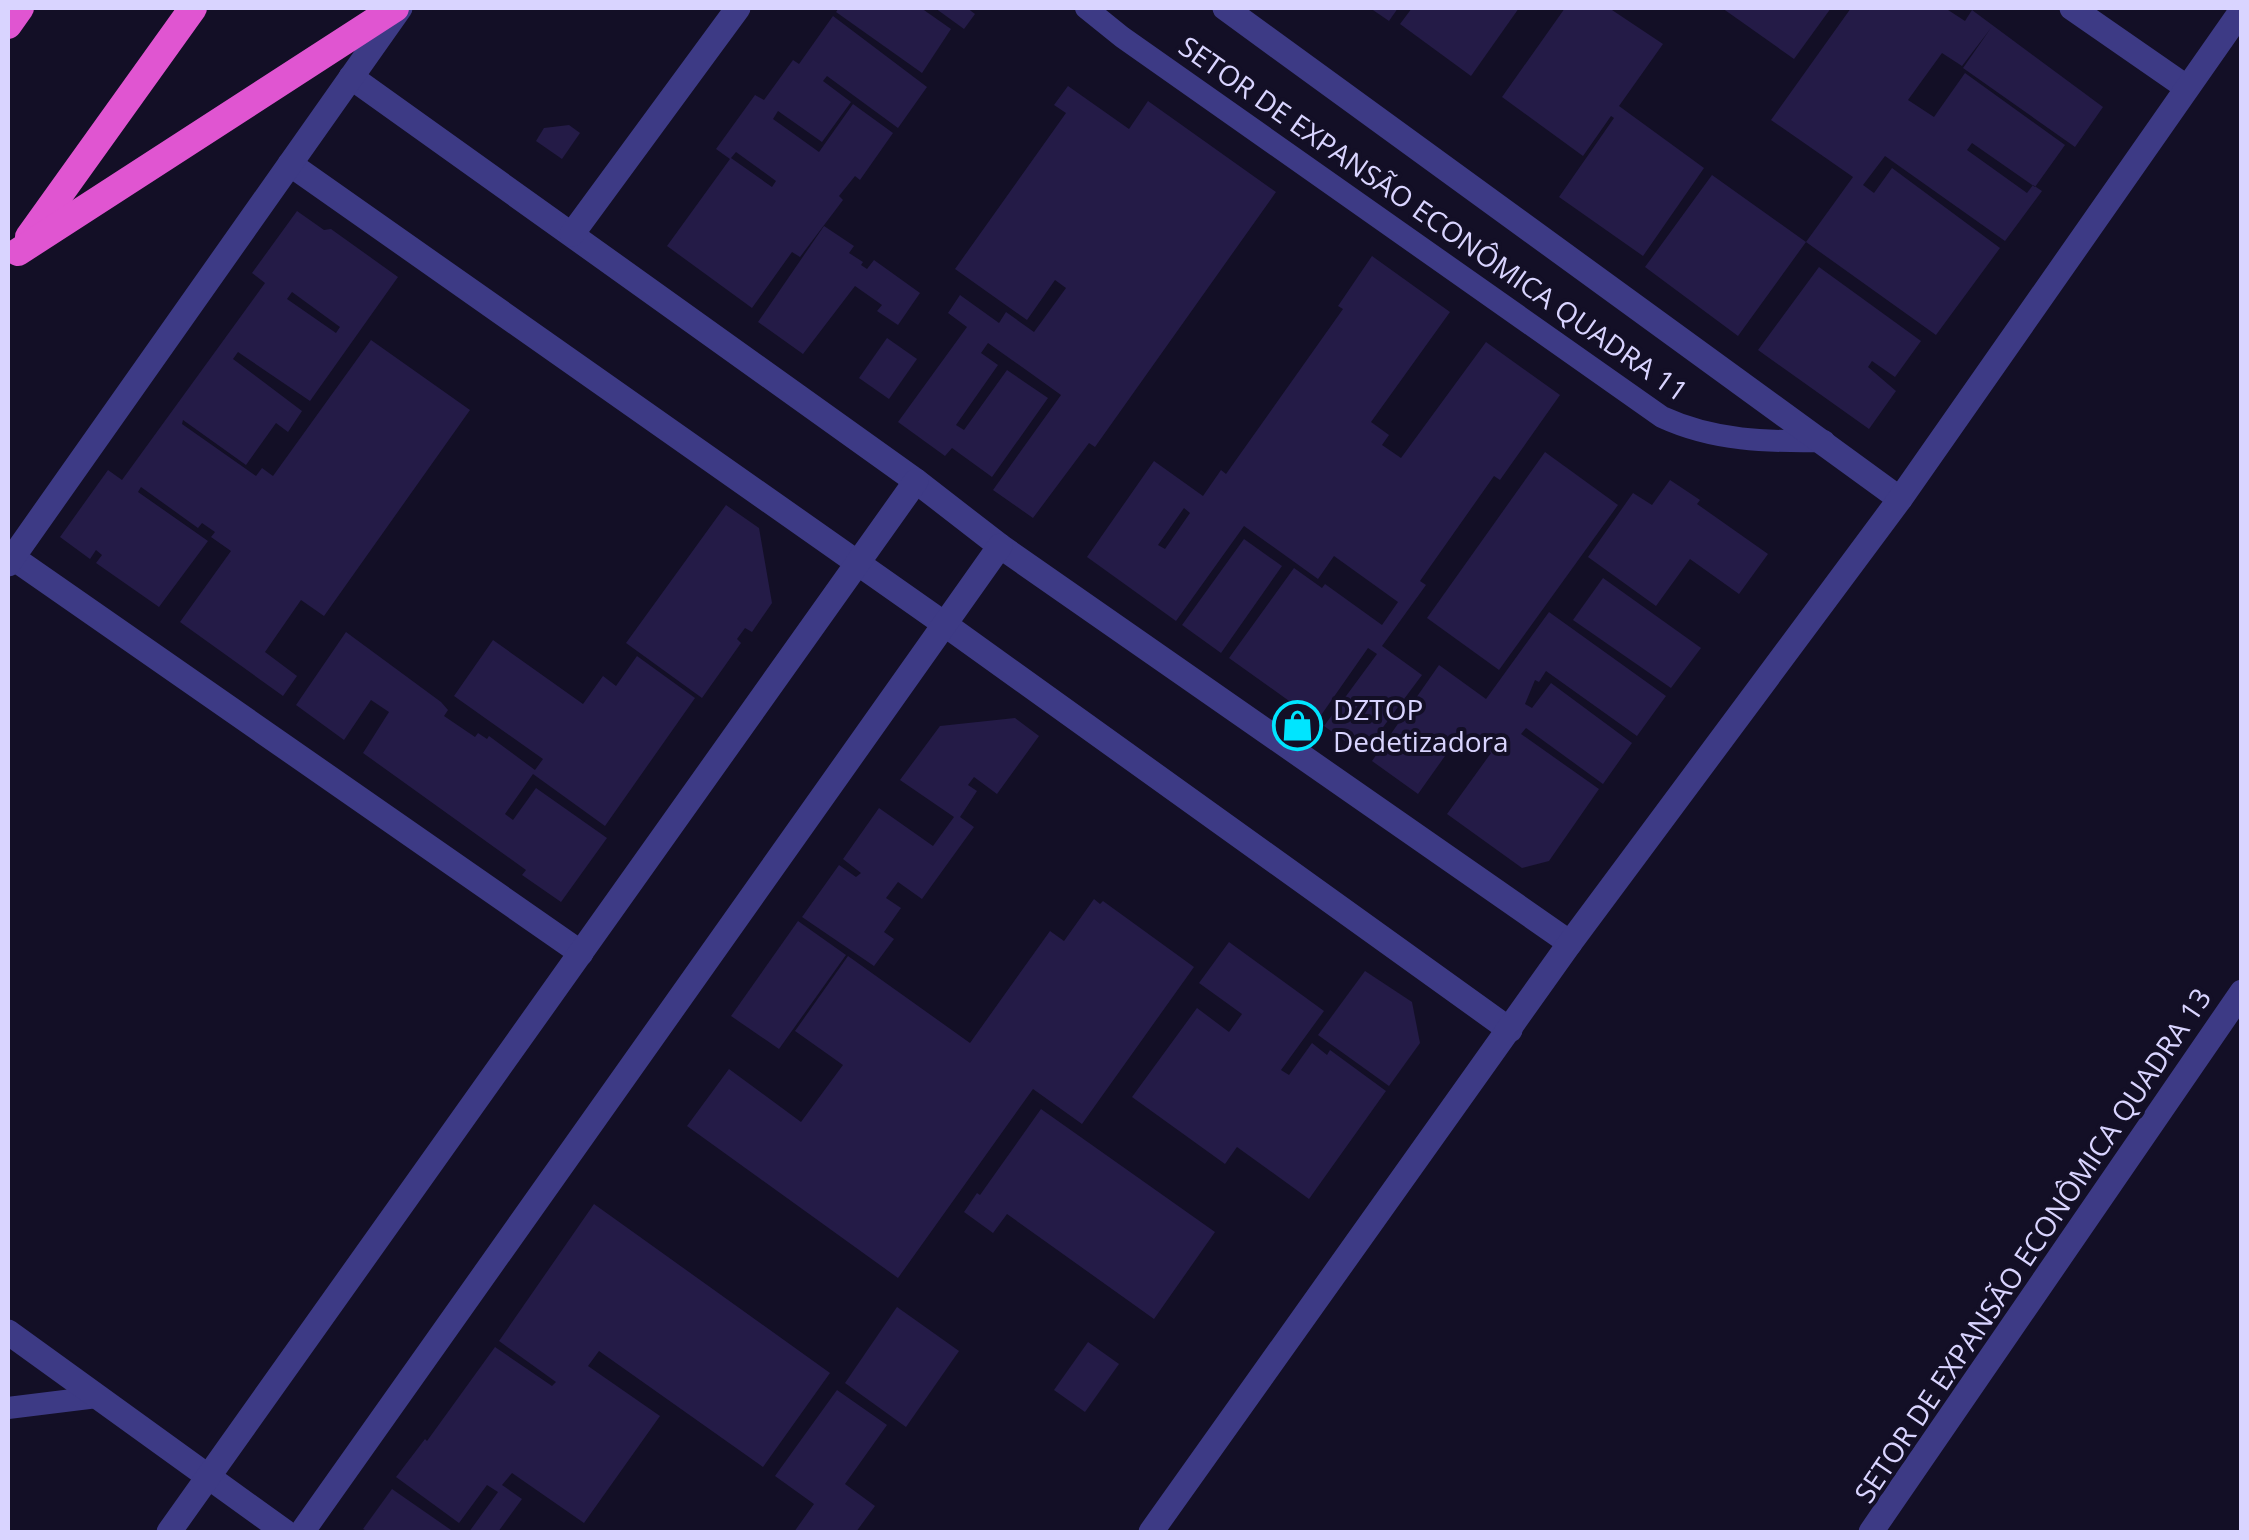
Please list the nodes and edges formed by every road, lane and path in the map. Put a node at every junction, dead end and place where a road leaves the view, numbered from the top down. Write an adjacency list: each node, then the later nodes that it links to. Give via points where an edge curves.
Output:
1 (20, 8): 9 (highway)
2 (193, 8): 14 (highway)
3 (398, 8): 10 (street); 14 (highway)
4 (738, 8): 13 (street)
5 (1086, 8): 15 (lane, SETOR DE EXPANSÃO ECONÔMICA QUADRA 11, via 1662,417 1731,438)
6 (1225, 8): 15 (street, SETOR DE EXPANSÃO ECONÔMICA QUADRA 11)
7 (2072, 8): 11 (street)
8 (2242, 10): 11 (street)
9 (8, 26)
10 (351, 77): 12 (street); 13 (street)
11 (2186, 87): 17 (street)
12 (290, 164): 19 (street); 20 (street)
13 (572, 234): 16 (street)
14 (13, 259)
15 (1824, 441): 17 (street, SETOR DE EXPANSÃO ECONÔMICA QUADRA 11)
16 (916, 481): 18 (street); 20 (street)
17 (1900, 499): 22 (street)
18 (1000, 546): 21 (street); 22 (street)
19 (10, 560): 23 (street)
20 (858, 563): 21 (street); 23 (street)
21 (942, 623): 25 (street); 32 (street)
22 (1570, 943): 25 (street)
23 (581, 953): 29 (street)
24 (2242, 992): 34 (street, SETOR DE EXPANSÃO ECONÔMICA QUADRA 13)
25 (1510, 1030): 33 (street)
26 (8, 1332): 27 (street)
27 (97, 1398): 28 (lane); 29 (street)
28 (8, 1408)
29 (208, 1478): 30 (street); 31 (street)
30 (170, 1532)
31 (285, 1532)
32 (302, 1532)
33 (1151, 1532)
34 (1871, 1532)

